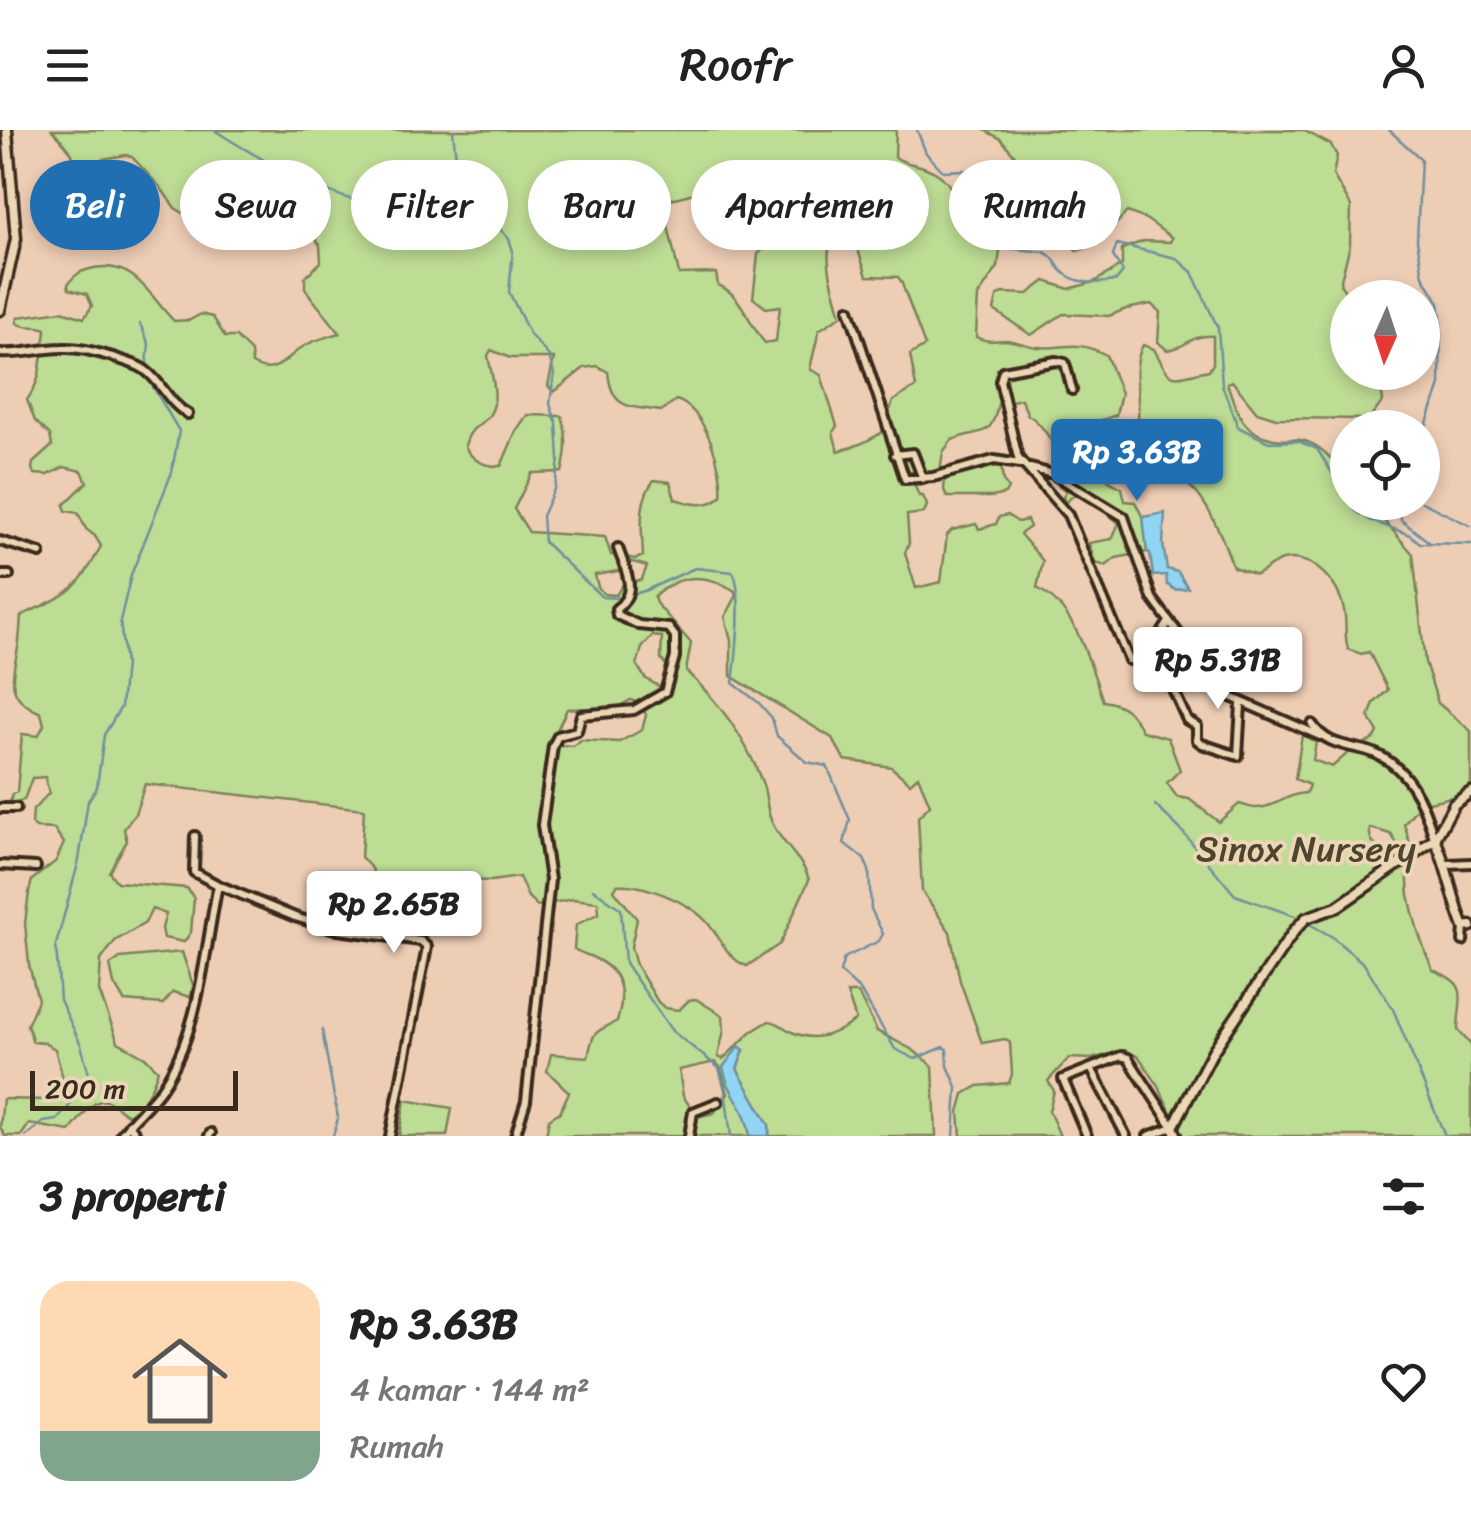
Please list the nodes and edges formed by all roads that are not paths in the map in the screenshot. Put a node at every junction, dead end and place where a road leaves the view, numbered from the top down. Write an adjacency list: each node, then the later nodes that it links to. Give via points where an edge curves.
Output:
1 (7, 130): 2 (street)
2 (4, 172): 4 (street, via 16,228)
3 (0, 264): 4 (street)
4 (10, 268): 6 (street)
5 (850, 309): 10 (street)
6 (0, 310)
7 (0, 353): 9 (street, via 85,349 141,367 172,406)
8 (1072, 390): 11 (street, via 1065,363 1003,370)
9 (188, 414)
10 (895, 455): 12 (street, via 905,480); 12 (street, via 913,453)
11 (1026, 466): 12 (street, via 994,460); 16 (street, via 1053,474 1124,517 1146,586); 17 (street, via 1068,514 1128,660)
12 (923, 479)
13 (0, 542): 15 (street)
14 (618, 548): 42 (street, via 631,586 617,615 671,630 674,668 665,692 634,710 580,715 577,731 558,736 553,746 542,825 550,880 526,1101)
15 (40, 553)
16 (1169, 622): 17 (street); 20 (street, via 1224,694)
17 (1151, 650): 19 (street)
18 (1187, 675): 19 (street)
19 (1169, 684): 20 (street, via 1186,720 1197,726 1197,740 1238,756)
20 (1241, 704): 22 (street)
21 (1312, 724): 22 (street)
22 (1320, 736): 27 (street, via 1370,752 1400,771 1426,810)
23 (1471, 792): 27 (street, via 1454,804)
24 (0, 808): 25 (street)
25 (16, 808)
26 (195, 836): 32 (street, via 194,872)
27 (1435, 839): 29 (street); 38 (street, via 1294,931 1213,1051)
28 (1471, 863): 29 (street)
29 (1447, 864): 33 (street)
30 (0, 865): 31 (street)
31 (36, 867)
32 (218, 885): 37 (street, via 184,1043 161,1089); 41 (street, via 338,930 427,946)
33 (1468, 926): 34 (street)
34 (1464, 942)
35 (1091, 1068): 38 (street, via 1128,1058); 44 (street, via 1062,1082); 45 (street)
36 (718, 1102): 43 (street, via 693,1112)
37 (129, 1124): 39 (street); 40 (street)
38 (1175, 1132): 46 (street)
39 (120, 1136)
40 (138, 1136)
41 (390, 1136)
42 (516, 1136)
43 (688, 1136)
44 (1087, 1136)
45 (1126, 1136)
46 (1148, 1136)

